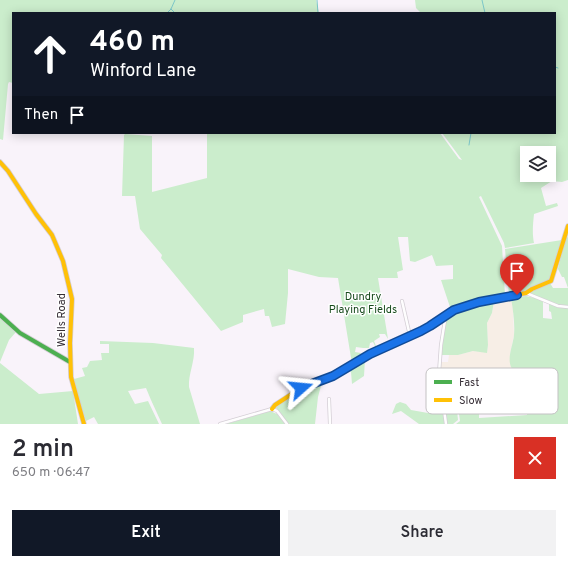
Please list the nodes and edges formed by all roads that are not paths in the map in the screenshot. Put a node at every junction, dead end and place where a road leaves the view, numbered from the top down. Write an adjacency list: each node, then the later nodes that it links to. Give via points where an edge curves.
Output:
1 (0, 162): 9 (street, Wells Road, via 52,235 63,261 72,299)
2 (568, 226): 3 (street, via 551,281)
3 (526, 293): 5 (street, via 558,306); 7 (street, via 479,302 454,310)
4 (402, 301): 8 (street)
5 (568, 307)
6 (0, 315): 9 (street, via 20,333)
7 (443, 317): 8 (street); 10 (street)
8 (410, 336): 14 (street, via 370,354 333,376 304,386)
9 (70, 362): 16 (street, Wells Road, via 73,386)
10 (440, 368)
11 (329, 399): 12 (street)
12 (329, 403): 13 (street); 19 (street)
13 (334, 404)
14 (272, 409): 17 (street); 18 (street, via 277,411)
15 (445, 414): 20 (street)
16 (84, 424)
17 (220, 424)
18 (287, 424)
19 (330, 424)
20 (446, 424)

